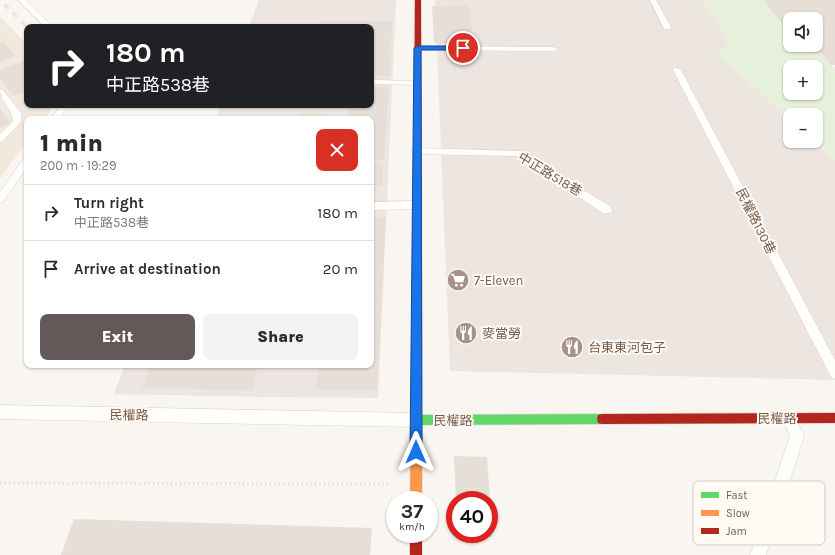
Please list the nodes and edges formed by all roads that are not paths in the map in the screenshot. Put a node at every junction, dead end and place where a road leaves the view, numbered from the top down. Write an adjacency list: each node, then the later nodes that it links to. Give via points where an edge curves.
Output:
1 (21, 0): 4 (lane)
2 (418, 0): 6 (street)
3 (653, 0): 5 (lane)
4 (46, 24)
5 (668, 27)
6 (418, 48): 7 (lane); 10 (street)
7 (554, 49)
8 (677, 70): 19 (lane, 民權路130巷)
9 (374, 82): 10 (lane)
10 (417, 83): 13 (street)
11 (0, 92): 12 (lane, via 17,112 17,122)
12 (0, 139)
13 (417, 151): 16 (street); 18 (lane, 中正路518巷, via 518,153)
14 (24, 164): 15 (lane)
15 (0, 200)
16 (417, 205): 17 (lane); 23 (street)
17 (374, 206)
18 (607, 210)
19 (835, 373)
20 (0, 412): 23 (lane, 民權路)
21 (789, 418): 22 (street, 民權路); 23 (street, 民權路); 24 (lane, via 797,436)
22 (835, 418)
23 (416, 420): 25 (street)
24 (782, 481)
25 (416, 491)
26 (416, 543): 28 (street)
27 (761, 545): 29 (lane)
28 (416, 555)
29 (758, 555)

